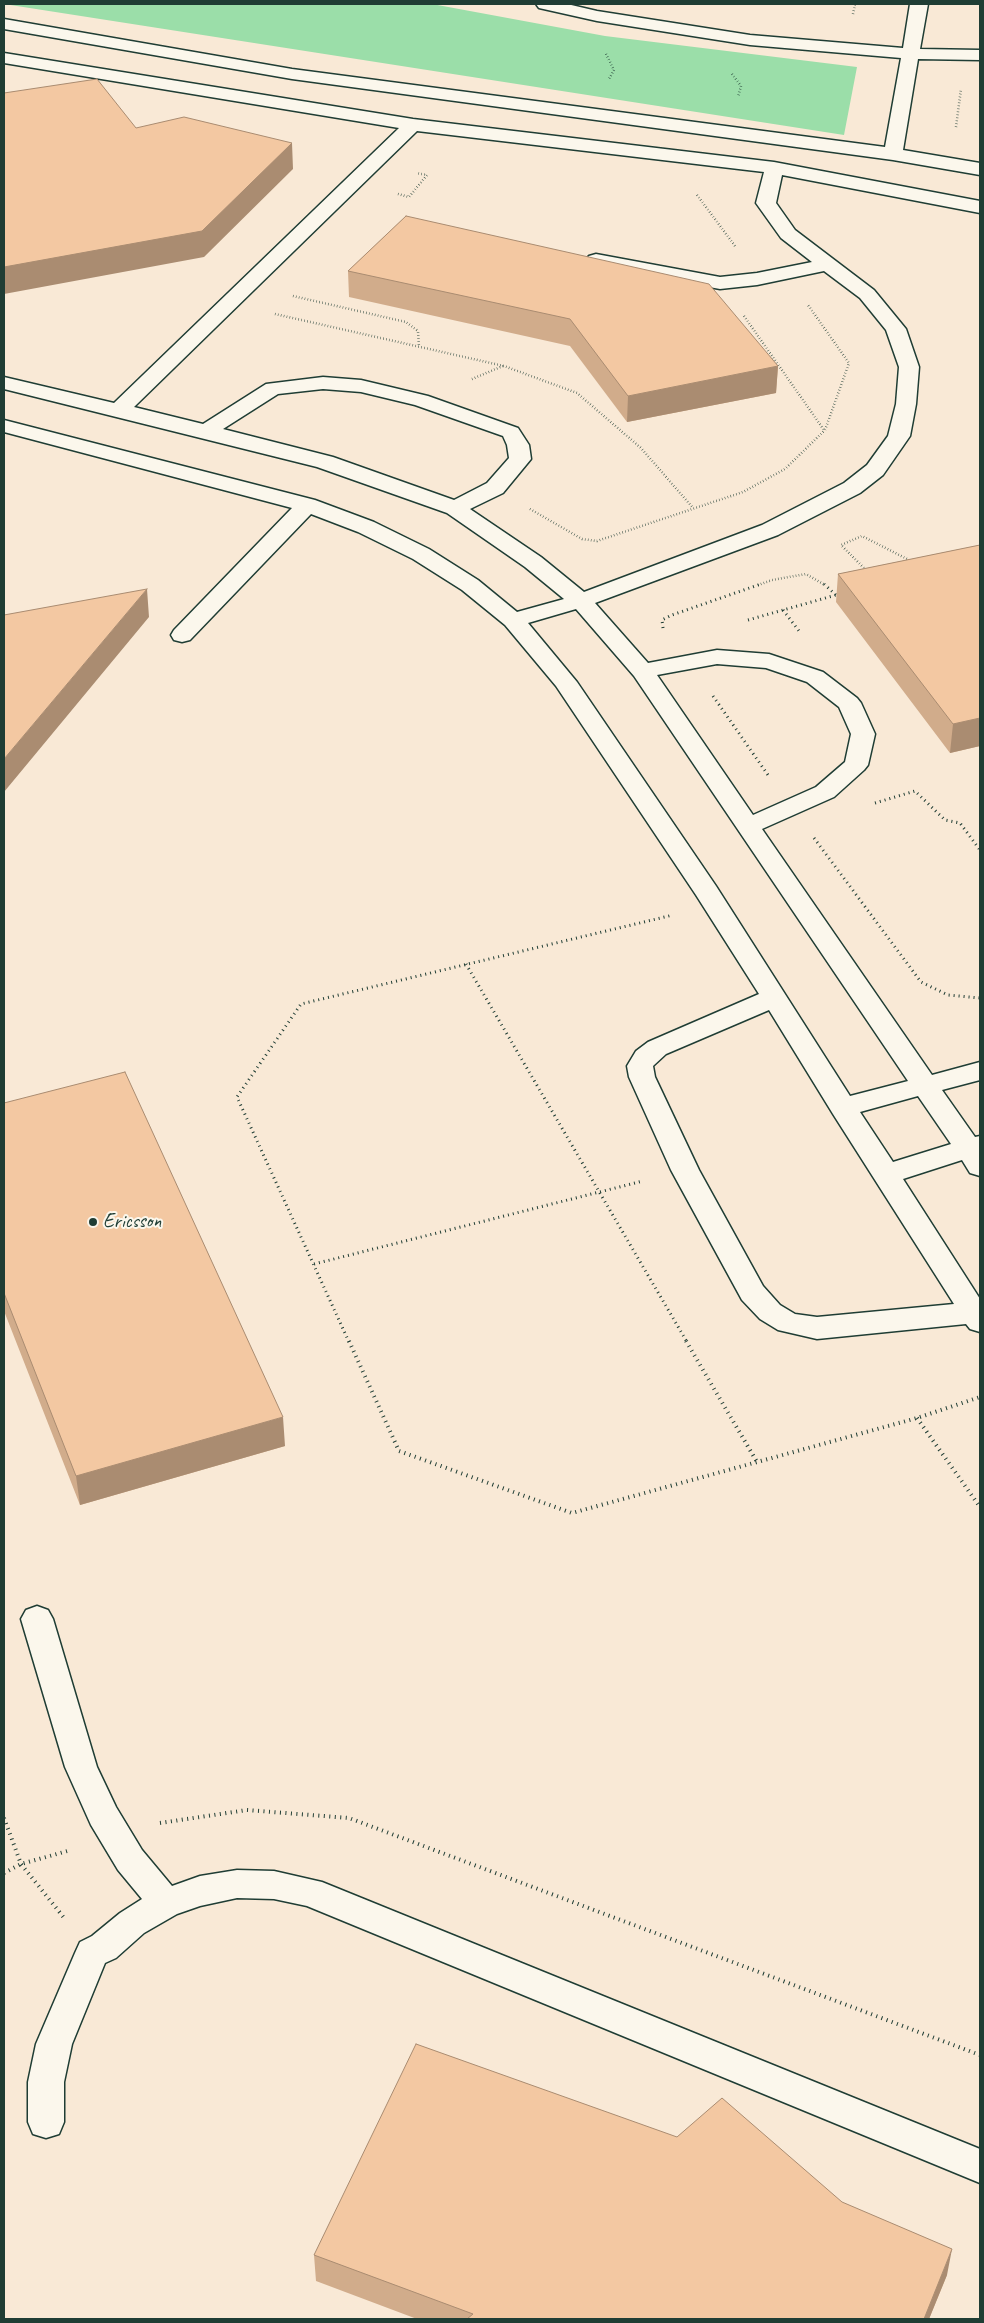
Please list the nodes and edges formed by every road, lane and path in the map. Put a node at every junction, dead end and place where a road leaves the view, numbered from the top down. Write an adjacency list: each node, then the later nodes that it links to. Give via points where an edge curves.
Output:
1 (545, 4): 3 (street)
2 (919, 4): 6 (street)
3 (640, 23): 5 (street); 10 (path, via 622,29 606,41 604,49 614,70 608,81)
4 (4, 24): 10 (street, via 292,74)
5 (750, 40): 6 (street); 12 (path, via 724,57 741,86 738,98 723,110)
6 (911, 54): 7 (street); 14 (street)
7 (980, 56)
8 (4, 58): 11 (street)
9 (962, 84): 13 (path, via 956,128)
10 (560, 109): 12 (street)
11 (413, 125): 15 (street); 29 (street)
12 (685, 126): 14 (street)
13 (962, 132)
14 (893, 154): 16 (street)
15 (774, 168): 20 (street); 22 (street, via 766,203 788,234)
16 (980, 169)
17 (410, 172): 19 (path, via 427,175 409,197)
18 (692, 189): 24 (path)
19 (395, 193)
20 (980, 207)
21 (579, 256): 25 (street)
22 (828, 264): 23 (street); 40 (street, via 867,294 896,329 909,367 899,436 876,470 852,488 770,530)
23 (786, 274): 24 (street); 31 (path, via 849,363)
24 (757, 279): 25 (street)
25 (720, 283): 31 (path)
26 (284, 294): 27 (path, via 406,322 418,331)
27 (420, 347)
28 (4, 383): 29 (street)
29 (118, 410): 32 (street)
30 (4, 426): 34 (street)
31 (825, 430): 33 (path, via 785,469 743,492 597,541 582,539)
32 (206, 431): 33 (street, via 272,388 323,383 361,386 421,400 511,432 520,458); 35 (street, via 325,462)
33 (495, 488): 35 (street)
34 (307, 505): 41 (street, via 366,527 420,554 470,585); 43 (street)
35 (455, 508): 40 (street, via 533,562)
36 (918, 564): 37 (path, via 862,536 841,545)
37 (869, 573)
38 (845, 593): 39 (path)
39 (836, 595): 42 (path); 44 (path, via 822,582 806,574 772,580 672,614 662,620 663,629)
40 (581, 601): 41 (street); 45 (street)
41 (513, 620): 50 (street, via 564,682)
42 (746, 620)
43 (182, 635)
44 (689, 662): 45 (street); 47 (path); 47 (street, via 717,658 769,661 816,677 849,703 863,734 856,765 825,792)
45 (642, 671): 48 (street)
46 (868, 805): 49 (path, via 915,791 945,820 960,823)
47 (790, 807): 48 (street); 53 (path, via 921,982 948,995)
48 (748, 826): 55 (street)
49 (980, 850)
50 (715, 905): 51 (path); 52 (street)
51 (466, 964): 60 (path); 61 (path, via 301,1004 237,1096)
52 (774, 998): 56 (street); 58 (street, via 657,1048 645,1057 640,1066 642,1077)
53 (980, 998)
54 (980, 1071): 55 (street)
55 (925, 1085): 56 (street); 57 (street)
56 (843, 1107): 59 (street)
57 (976, 1153): 59 (street)
58 (685, 1170): 60 (path); 62 (street, via 752,1293 770,1312 788,1323 817,1328)
59 (886, 1174): 62 (street)
60 (600, 1192): 61 (path); 65 (path)
61 (314, 1264): 65 (path, via 399,1451 572,1513)
62 (977, 1317)
63 (980, 1397): 64 (path)
64 (917, 1418): 65 (path); 66 (path)
65 (757, 1462)
66 (980, 1507)
67 (37, 1619): 69 (street, via 81,1767)
68 (4, 1818): 70 (path)
69 (116, 1837): 70 (path); 72 (street); 74 (path, via 176,1819 247,1810 349,1818)
70 (21, 1864): 71 (path); 73 (path)
71 (4, 1873)
72 (164, 1903): 73 (street, via 132,1922 104,1947); 76 (street, via 200,1891 237,1884 274,1884 310,1892)
73 (92, 1953): 75 (street, via 54,2044 46,2082)
74 (980, 2055)
75 (46, 2122)
76 (980, 2166)

